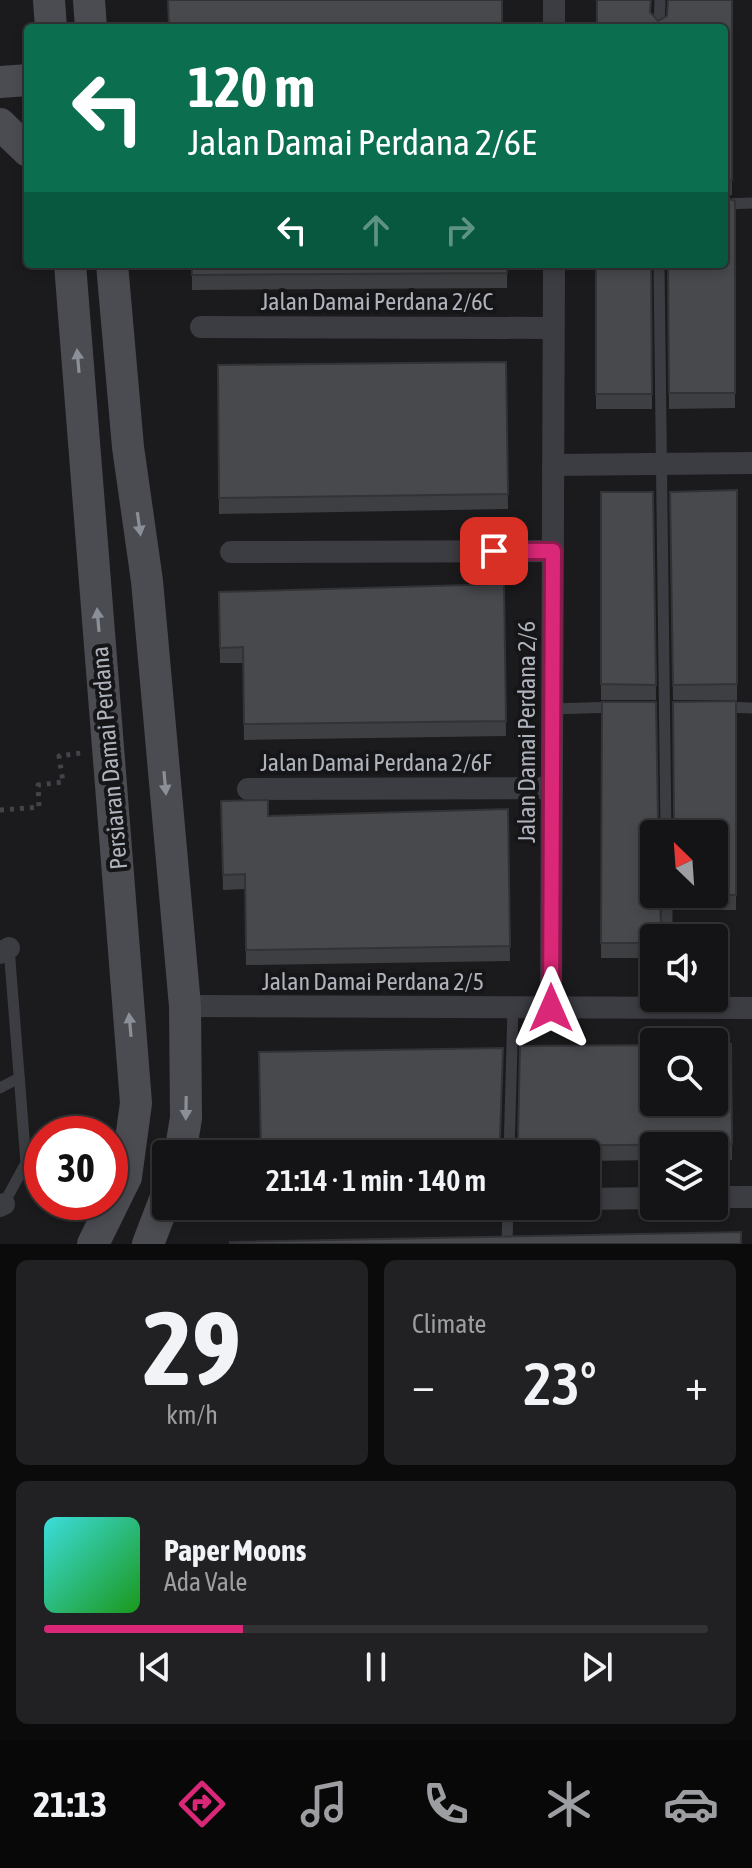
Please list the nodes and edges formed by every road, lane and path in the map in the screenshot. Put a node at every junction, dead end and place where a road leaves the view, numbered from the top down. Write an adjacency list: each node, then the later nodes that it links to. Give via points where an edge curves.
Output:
1 (49, 0): 6 (main road)
2 (89, 0): 7 (main road)
3 (111, 0): 8 (main road)
4 (554, 0): 9 (street)
5 (660, 0): 10 (lane)
6 (51, 24)
7 (91, 24)
8 (113, 24)
9 (554, 24)
10 (659, 24)
11 (24, 80): 12 (main road)
12 (0, 82)
13 (0, 88): 14 (street)
14 (24, 94)
15 (0, 122): 16 (street); 17 (main road)
16 (24, 126)
17 (24, 147)
18 (752, 203): 19 (lane)
19 (728, 204)
20 (70, 268): 61 (main road, Persiaran Damai Perdana, one-way to 20, via 126,1177 136,1103)
21 (112, 268): 45 (main road, one-way to 45)
22 (554, 268): 25 (street, Jalan Damai Perdana 2/6)
23 (659, 268): 28 (lane)
24 (201, 327): 25 (street, Jalan Damai Perdana 2/6C)
25 (553, 328): 27 (street, Jalan Damai Perdana 2/6)
26 (752, 463): 28 (street)
27 (553, 465): 28 (street); 29 (street, Jalan Damai Perdana 2/6)
28 (663, 465): 32 (lane)
29 (553, 551): 30 (street); 37 (street, Jalan Damai Perdana 2/6)
30 (231, 552)
31 (651, 706): 32 (lane)
32 (665, 706): 33 (lane); 42 (lane)
33 (680, 706)
34 (623, 707): 37 (lane)
35 (709, 707): 36 (lane)
36 (752, 708)
37 (552, 709): 39 (street, Jalan Damai Perdana 2/6)
38 (59, 756): 41 (path, via 63,782 38,785 39,807)
39 (552, 788): 40 (street, Jalan Damai Perdana 2/6F); 48 (street, Jalan Damai Perdana 2/6)
40 (248, 789)
41 (0, 810)
42 (666, 820)
43 (5, 950): 50 (lane)
44 (640, 1004): 48 (street, Jalan Damai Perdana 2/5)
45 (185, 1006): 47 (street, Jalan Damai Perdana 2/5); 52 (main road, one-way to 52)
46 (728, 1007): 49 (street, Jalan Damai Perdana 2/5)
47 (513, 1008): 48 (street, Jalan Damai Perdana 2/5); 53 (lane)
48 (551, 1008)
49 (752, 1008)
50 (19, 1078): 51 (lane); 58 (lane, via 26,1163)
51 (0, 1088)
52 (182, 1140)
53 (509, 1140)
54 (728, 1197): 55 (street)
55 (752, 1197)
56 (640, 1198): 57 (street)
57 (600, 1199)
58 (1, 1207)
59 (157, 1220): 62 (main road)
60 (508, 1220): 63 (lane)
61 (93, 1244)
62 (148, 1244)
63 (507, 1244)

